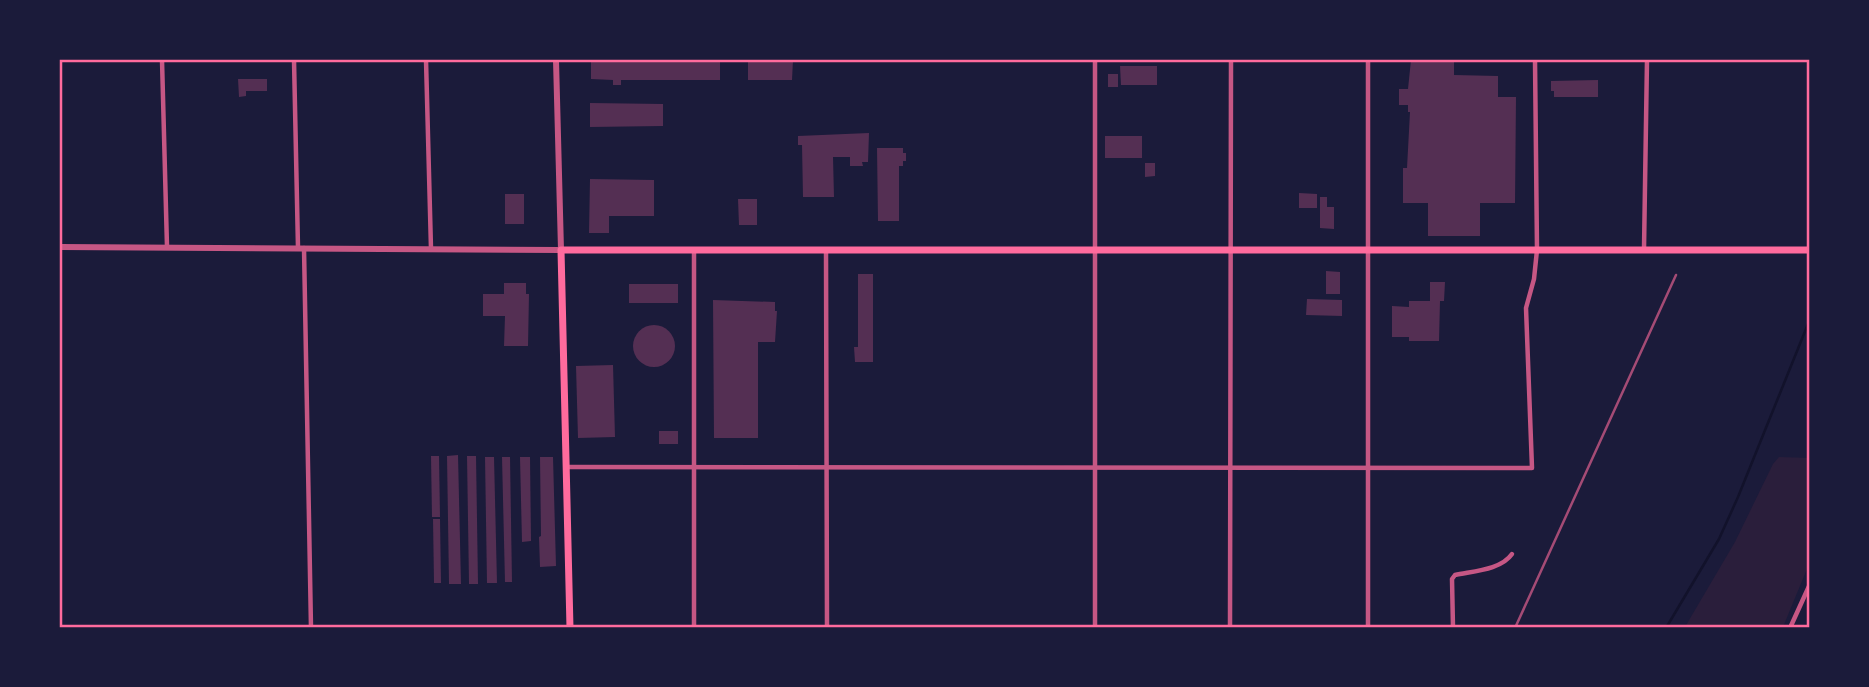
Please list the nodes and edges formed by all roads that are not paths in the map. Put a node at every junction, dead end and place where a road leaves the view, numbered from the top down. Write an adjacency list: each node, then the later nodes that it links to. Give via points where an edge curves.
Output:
1 (162, 60): 11 (street)
2 (294, 60): 12 (street)
3 (426, 60): 13 (street)
4 (556, 60): 15 (street)
5 (1095, 60): 18 (street)
6 (1230, 60): 19 (street)
7 (1368, 60): 20 (street)
8 (1535, 60): 21 (street)
9 (1647, 60): 14 (street)
10 (60, 247): 11 (street)
11 (167, 247): 12 (street)
12 (301, 248): 13 (street); 33 (street)
13 (431, 249): 15 (street)
14 (1644, 249): 21 (main road); 22 (main road)
15 (561, 250): 16 (main road); 23 (main road)
16 (694, 250): 17 (main road); 24 (street)
17 (826, 250): 18 (main road); 25 (street)
18 (1094, 250): 19 (main road); 26 (street)
19 (1230, 250): 20 (main road); 27 (street)
20 (1368, 250): 21 (main road); 28 (street)
21 (1536, 250): 28 (street, via 1526,308 1532,468)
22 (1810, 250)
23 (566, 467): 24 (street); 34 (main road)
24 (694, 467): 25 (street); 35 (street)
25 (827, 467): 26 (street); 36 (street)
26 (1094, 467): 27 (street); 37 (street)
27 (1230, 468): 28 (street); 38 (street)
28 (1368, 468): 39 (street)
29 (1512, 554): 40 (street, via 1500,565 1455,575)
30 (1810, 584): 31 (street)
31 (1800, 605): 32 (street); 41 (street)
32 (1810, 605)
33 (311, 628)
34 (570, 628)
35 (694, 628)
36 (827, 628)
37 (1095, 628)
38 (1230, 628)
39 (1368, 628)
40 (1453, 628)
41 (1790, 628)

